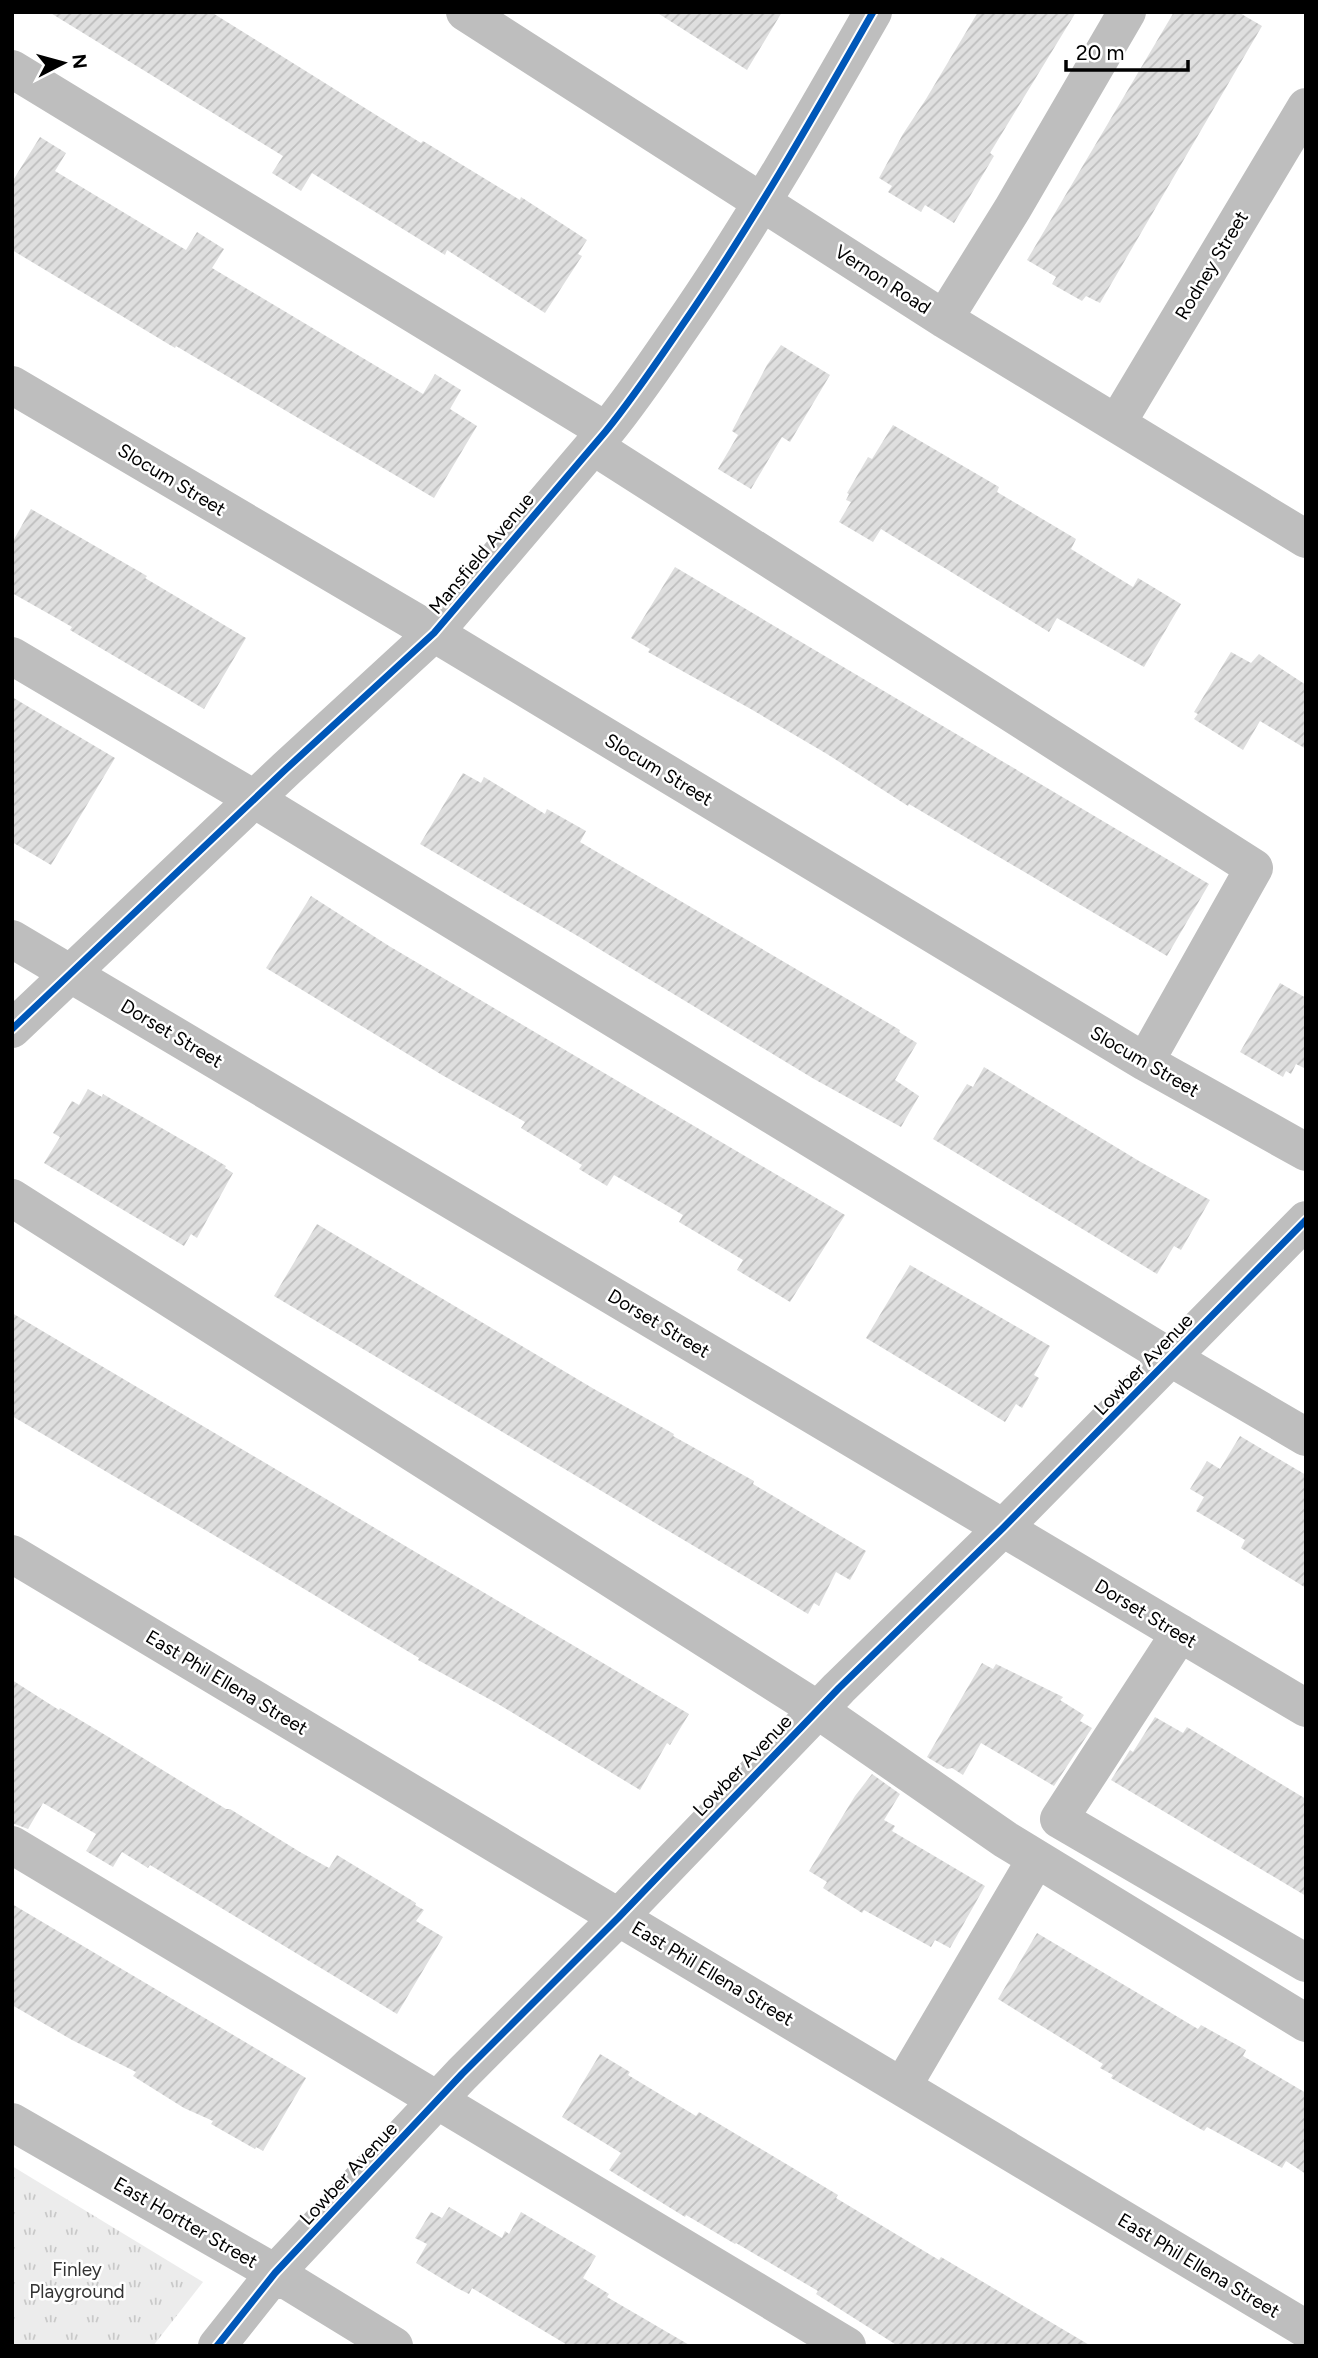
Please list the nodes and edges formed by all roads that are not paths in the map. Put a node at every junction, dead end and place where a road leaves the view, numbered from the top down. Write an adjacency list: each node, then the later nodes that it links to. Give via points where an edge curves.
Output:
1 (465, 12): 6 (street, Vernon Road)
2 (873, 12): 6 (street, Mansfield Avenue)
3 (1127, 12): 7 (street)
4 (12, 69): 10 (street)
5 (1306, 107): 9 (street, Rodney Street)
6 (763, 201): 7 (street, Vernon Road); 10 (street, Mansfield Avenue, via 708,288)
7 (944, 319): 9 (street, Vernon Road)
8 (12, 385): 12 (street, Slocum Street)
9 (1117, 423): 11 (street, Vernon Road)
10 (599, 438): 12 (street, Mansfield Avenue); 18 (street, via 1254,868)
11 (1306, 539)
12 (434, 633): 14 (street, Mansfield Avenue); 18 (street, Slocum Street)
13 (12, 656): 14 (street)
14 (254, 799): 16 (street, Mansfield Avenue); 22 (street)
15 (12, 939): 16 (street, Dorset Street)
16 (71, 974): 17 (street, Mansfield Avenue); 24 (street, Dorset Street)
17 (12, 1029)
18 (1145, 1062): 19 (street, Slocum Street)
19 (1306, 1152)
20 (12, 1198): 28 (street)
21 (1306, 1220): 22 (street, Lowber Avenue)
22 (1171, 1358): 23 (street); 24 (street, Lowber Avenue)
23 (1306, 1437)
24 (1003, 1528): 26 (street, Dorset Street); 28 (street, Lowber Avenue)
25 (12, 1554): 31 (street, East Phil Ellena Street)
26 (1180, 1633): 27 (street, Dorset Street); 32 (street, via 1059,1819)
27 (1306, 1708)
28 (818, 1710): 30 (street); 31 (street, Lowber Avenue)
29 (12, 1845): 35 (street)
30 (1036, 1859): 33 (street); 34 (street)
31 (619, 1917): 34 (street, East Phil Ellena Street); 35 (street, Lowber Avenue)
32 (1306, 1964)
33 (1306, 2023)
34 (902, 2087): 38 (street, East Phil Ellena Street)
35 (439, 2099): 37 (street, Lowber Avenue); 41 (street)
36 (12, 2122): 37 (street, East Hortter Street)
37 (275, 2273): 39 (street, Lowber Avenue); 40 (street, East Hortter Street)
38 (1306, 2329)
39 (217, 2346)
40 (394, 2346)
41 (847, 2346)

